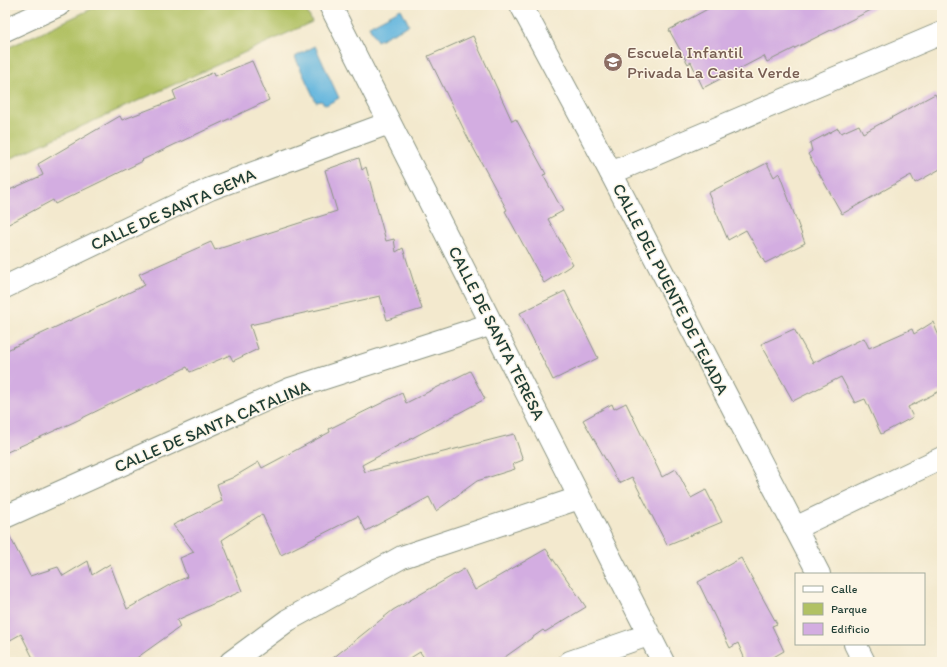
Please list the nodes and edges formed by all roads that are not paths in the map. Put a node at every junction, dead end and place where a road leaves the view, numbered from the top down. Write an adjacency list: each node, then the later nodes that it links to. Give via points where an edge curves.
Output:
1 (59, 5): 4 (street)
2 (330, 5): 6 (street, CALLE DE SANTA TERESA)
3 (521, 5): 7 (street, CALLE DEL PUENTE DE TEJADA)
4 (5, 30)
5 (942, 33): 7 (street)
6 (390, 123): 8 (street, CALLE DE SANTA GEMA, via 210,189); 9 (street, CALLE DE SANTA TERESA)
7 (611, 173): 13 (street, CALLE DEL PUENTE DE TEJADA)
8 (5, 286)
9 (492, 324): 11 (street, CALLE DE SANTA TERESA); 12 (street, CALLE DE SANTA CATALINA, via 290,389)
10 (942, 458): 13 (street)
11 (579, 498): 15 (street, CALLE DE SANTA TERESA); 17 (street, via 402,557 288,620)
12 (5, 517)
13 (795, 528): 14 (street, CALLE DEL PUENTE DE TEJADA)
14 (818, 573)
15 (648, 635): 18 (street); 19 (street, CALLE DE SANTA TERESA)
16 (856, 645): 20 (street)
17 (231, 662)
18 (570, 662)
19 (663, 662)
20 (864, 662)

